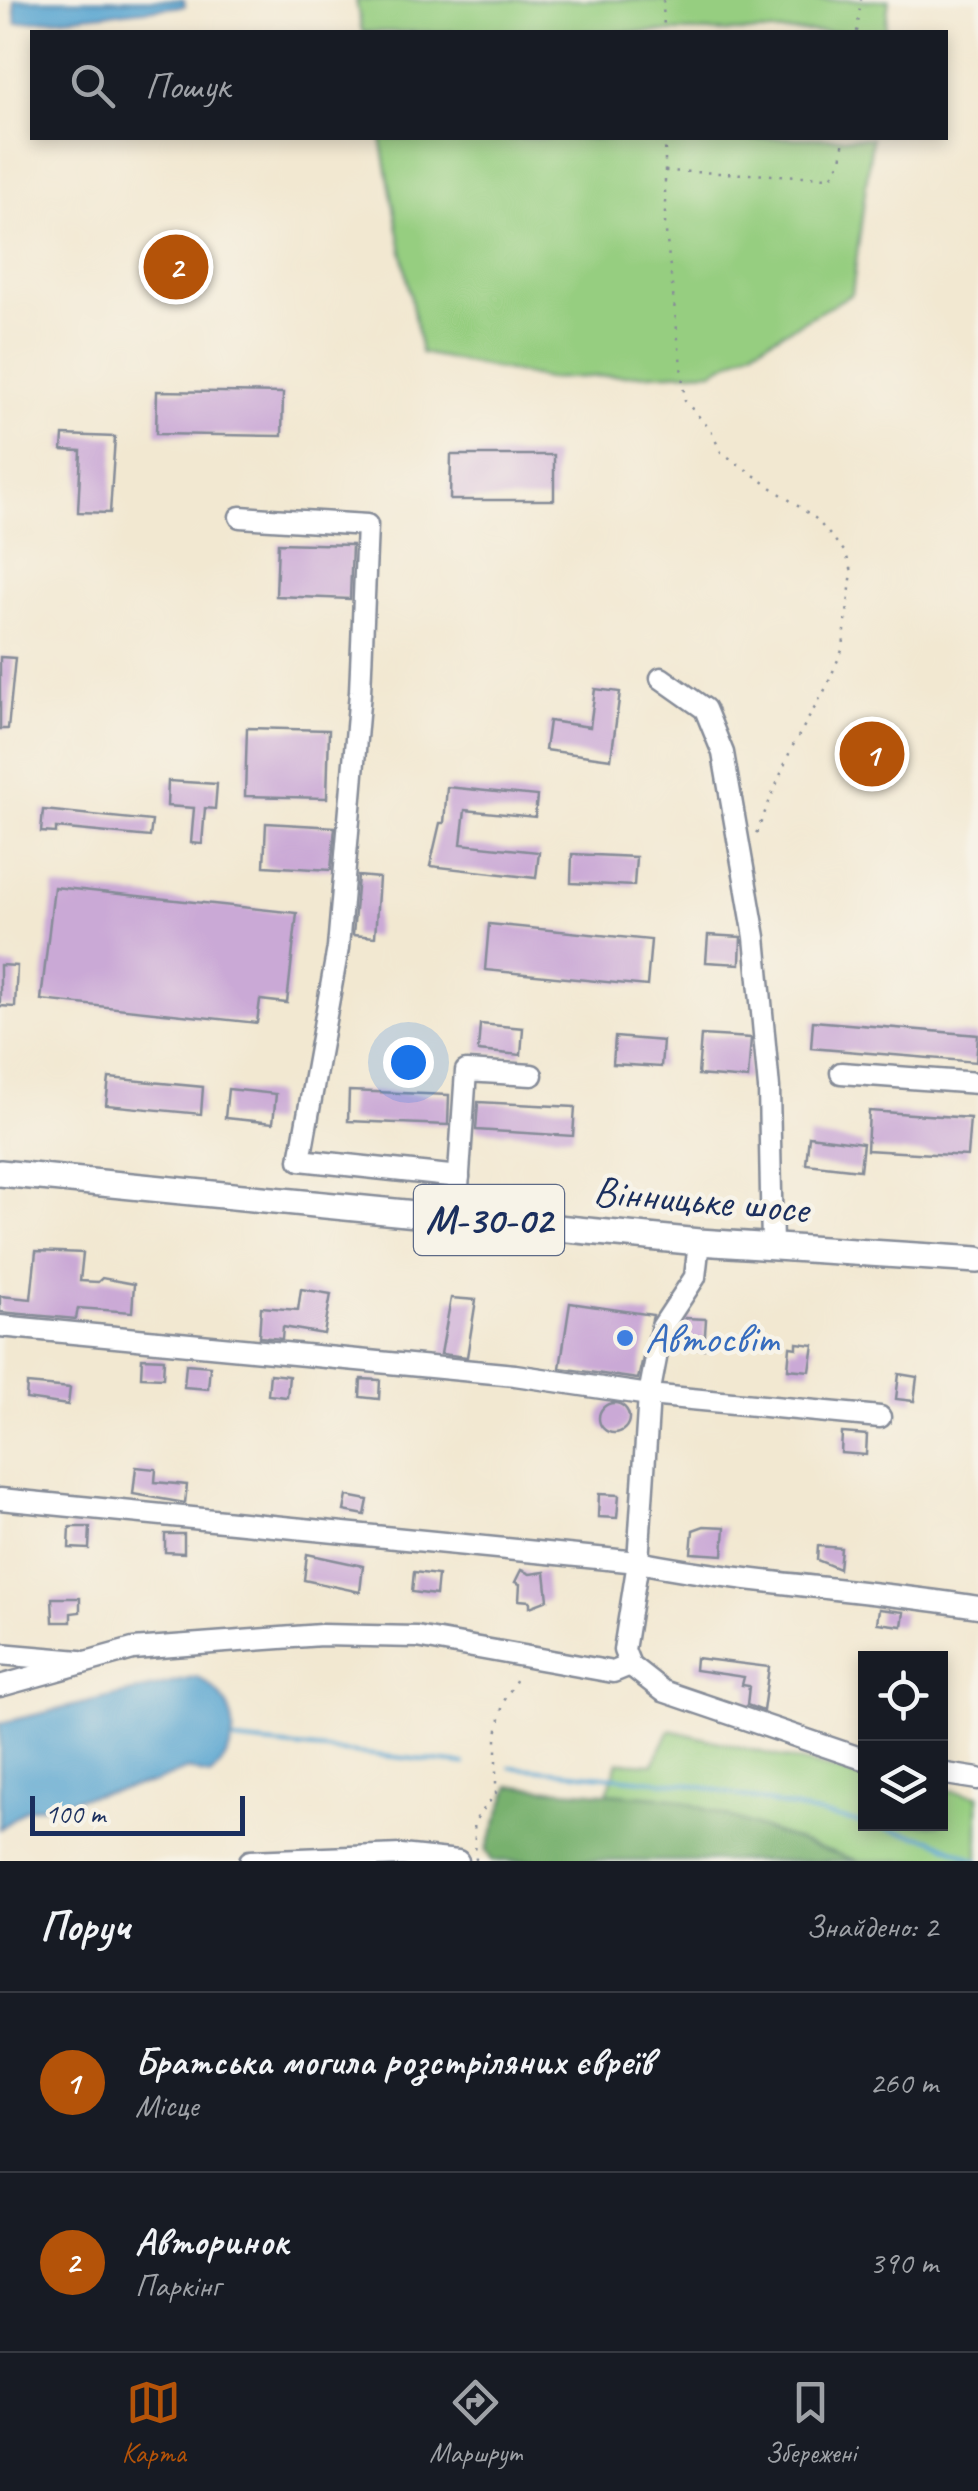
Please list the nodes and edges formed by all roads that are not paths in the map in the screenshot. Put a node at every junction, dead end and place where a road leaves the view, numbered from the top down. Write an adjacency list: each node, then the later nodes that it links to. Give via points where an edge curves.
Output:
1 (240, 516): 7 (street, via 367,525 338,948 300,1160)
2 (661, 678): 10 (street, via 706,709 722,753 755,937)
3 (841, 1073): 5 (street)
4 (532, 1075): 7 (street, via 466,1071)
5 (978, 1083)
6 (0, 1173): 8 (main road, Вінницьке шосе / М-30-02)
7 (459, 1177): 8 (street)
8 (456, 1217): 9 (main road, Вінницьке шосе / М-30-02)
9 (699, 1242): 10 (main road, Вінницьке шосе / М-30-02); 13 (street, via 695,1277 662,1327)
10 (772, 1248): 11 (main road, Вінницьке шосе / М-30-02)
11 (978, 1260)
12 (0, 1326): 13 (street, via 515,1375)
13 (649, 1395): 14 (street); 16 (street)
14 (880, 1417)
15 (0, 1498): 16 (street)
16 (638, 1562): 17 (street); 20 (street)
17 (978, 1607)
18 (0, 1654): 19 (street)
19 (92, 1662): 20 (street, via 134,1649 321,1635 417,1637); 21 (street)
20 (621, 1668): 22 (street, via 663,1691)
21 (0, 1686)
22 (858, 1757)
23 (948, 1775): 24 (street)
24 (978, 1780)
25 (250, 1861): 26 (street, via 401,1855)
26 (458, 1861)

